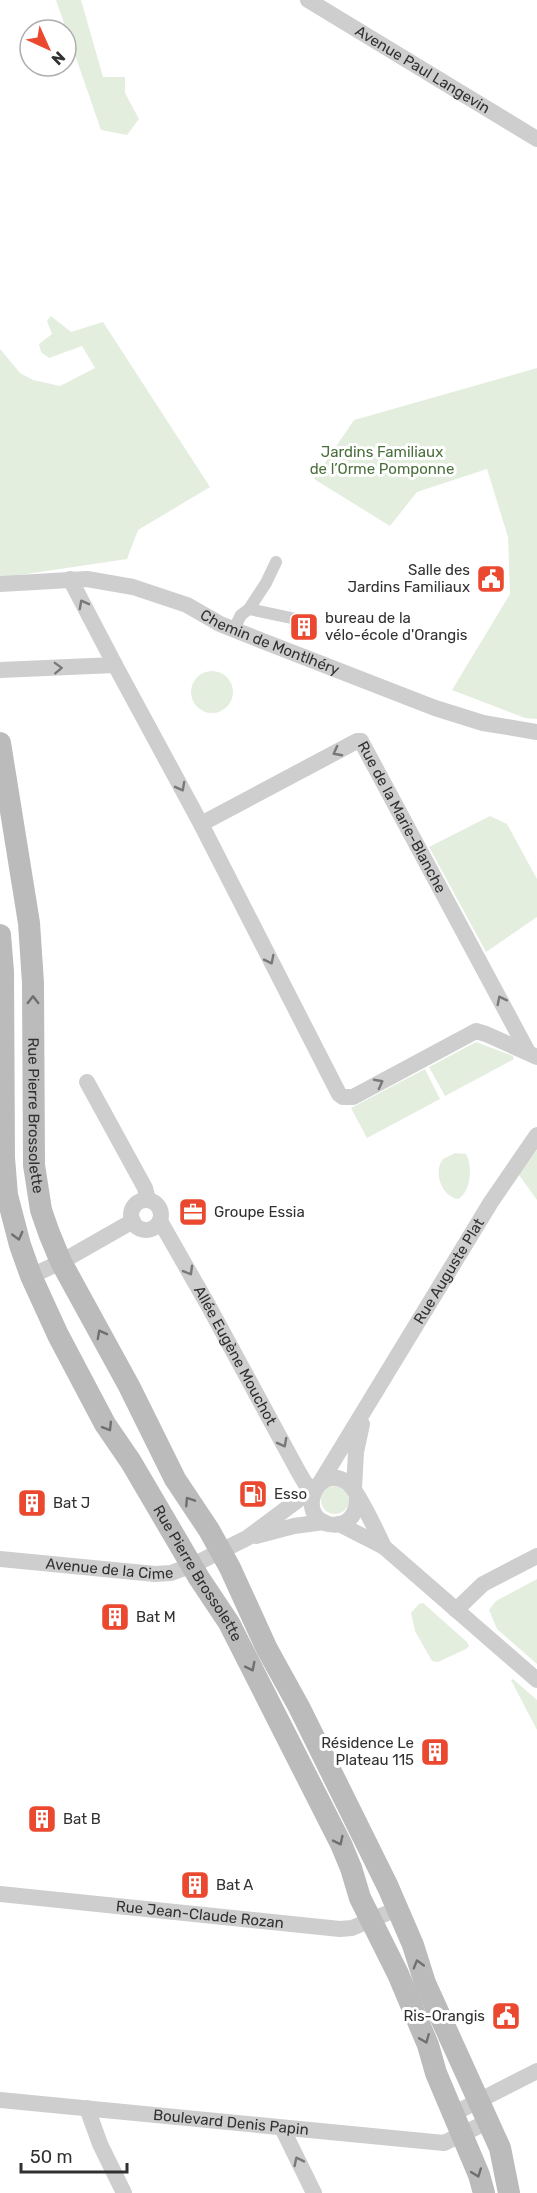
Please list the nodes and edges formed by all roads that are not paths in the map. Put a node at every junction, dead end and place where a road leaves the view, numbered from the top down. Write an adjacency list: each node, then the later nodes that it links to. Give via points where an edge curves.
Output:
1 (308, 0): 2 (street, Avenue Paul Langevin)
2 (537, 139)
3 (276, 562): 6 (street)
4 (70, 579): 5 (street, Chemin de Montlhéry); 8 (street, Chemin de Montlhéry, via 110,582 160,595); 9 (street, Rue de la Marie-Blanche, one-way to 4)
5 (0, 584)
6 (249, 609): 7 (street); 8 (street)
7 (296, 619)
8 (234, 629): 11 (street, Chemin de Montlhéry, via 442,711)
9 (115, 665): 10 (street, one-way to 9); 13 (street, Rue de la Marie-Blanche, one-way to 13)
10 (0, 670)
11 (537, 732)
12 (0, 743): 21 (main road, Rue Pierre Brossolette, one-way to 12, via 36,1184 31,941)
13 (201, 824): 15 (street, Rue de la Marie-Blanche, one-way to 15, via 343,1097 353,1097 476,1032); 15 (street, Rue de la Marie-Blanche, one-way to 13, via 361,741)
14 (0, 935): 22 (main road, Rue Pierre Brossolette, one-way to 22, via 4,1158 8,1195)
15 (532, 1055)
16 (87, 1082): 18 (street, Allée Eugène Mouchot)
17 (537, 1135): 23 (street, Rue Auguste Plat, via 490,1202)
18 (148, 1200): 19 (street, via 136,1204); 20 (street, Allée Eugène Mouchot, via 159,1207)
19 (133, 1221): 20 (street, via 140,1228 149,1229); 21 (street)
20 (160, 1221): 24 (street, Allée Eugène Mouchot, one-way to 24, via 298,1471 305,1483)
21 (61, 1262): 22 (street); 29 (main road, Rue Pierre Brossolette, one-way to 21, via 175,1479)
22 (31, 1276): 32 (main road, Rue Pierre Brossolette, one-way to 32, via 105,1424)
23 (365, 1411): 24 (street, Rue Auguste Plat); 25 (street, Rue Auguste Plat, via 356,1452)
24 (315, 1489): 25 (street, via 330,1479 341,1479); 26 (street, via 311,1500 314,1513); 27 (street)
25 (356, 1493): 26 (street, via 355,1512 346,1522); 28 (street)
26 (331, 1523): 27 (street, via 294,1526); 28 (street)
27 (247, 1538): 29 (street, Avenue de la Cime)
28 (384, 1547): 33 (street)
29 (221, 1550): 32 (street, Avenue de la Cime); 36 (main road, Rue Pierre Brossolette)
30 (537, 1556): 33 (street, via 483,1584)
31 (0, 1559): 32 (street, Avenue de la Cime, via 163,1575)
32 (193, 1565): 37 (main road, Rue Pierre Brossolette, one-way to 37, via 229,1623 341,1844)
33 (456, 1610): 34 (street)
34 (537, 1680)
35 (0, 1893): 37 (street, Rue Jean-Claude Rozan, via 340,1929)
36 (397, 1909): 37 (street, Rue Jean-Claude Rozan); 41 (main road, one-way to 36, via 424,1983)
37 (371, 1920): 42 (main road, Rue Pierre Brossolette, one-way to 42, via 402,1983)
38 (537, 2071): 41 (street)
39 (0, 2100): 40 (street, Boulevard Denis Papin)
40 (87, 2108): 43 (street, Boulevard Denis Papin); 45 (street)
41 (483, 2111): 42 (street); 44 (street, Boulevard Denis Papin); 48 (main road, via 500,2148)
42 (453, 2114): 44 (main road, Rue Pierre Brossolette)
43 (282, 2128): 44 (street, Boulevard Denis Papin, via 444,2143); 46 (street, one-way to 43)
44 (462, 2135): 47 (main road, Rue Pierre Brossolette, one-way to 47)
45 (124, 2193)
46 (314, 2193)
47 (484, 2193)
48 (509, 2193)

